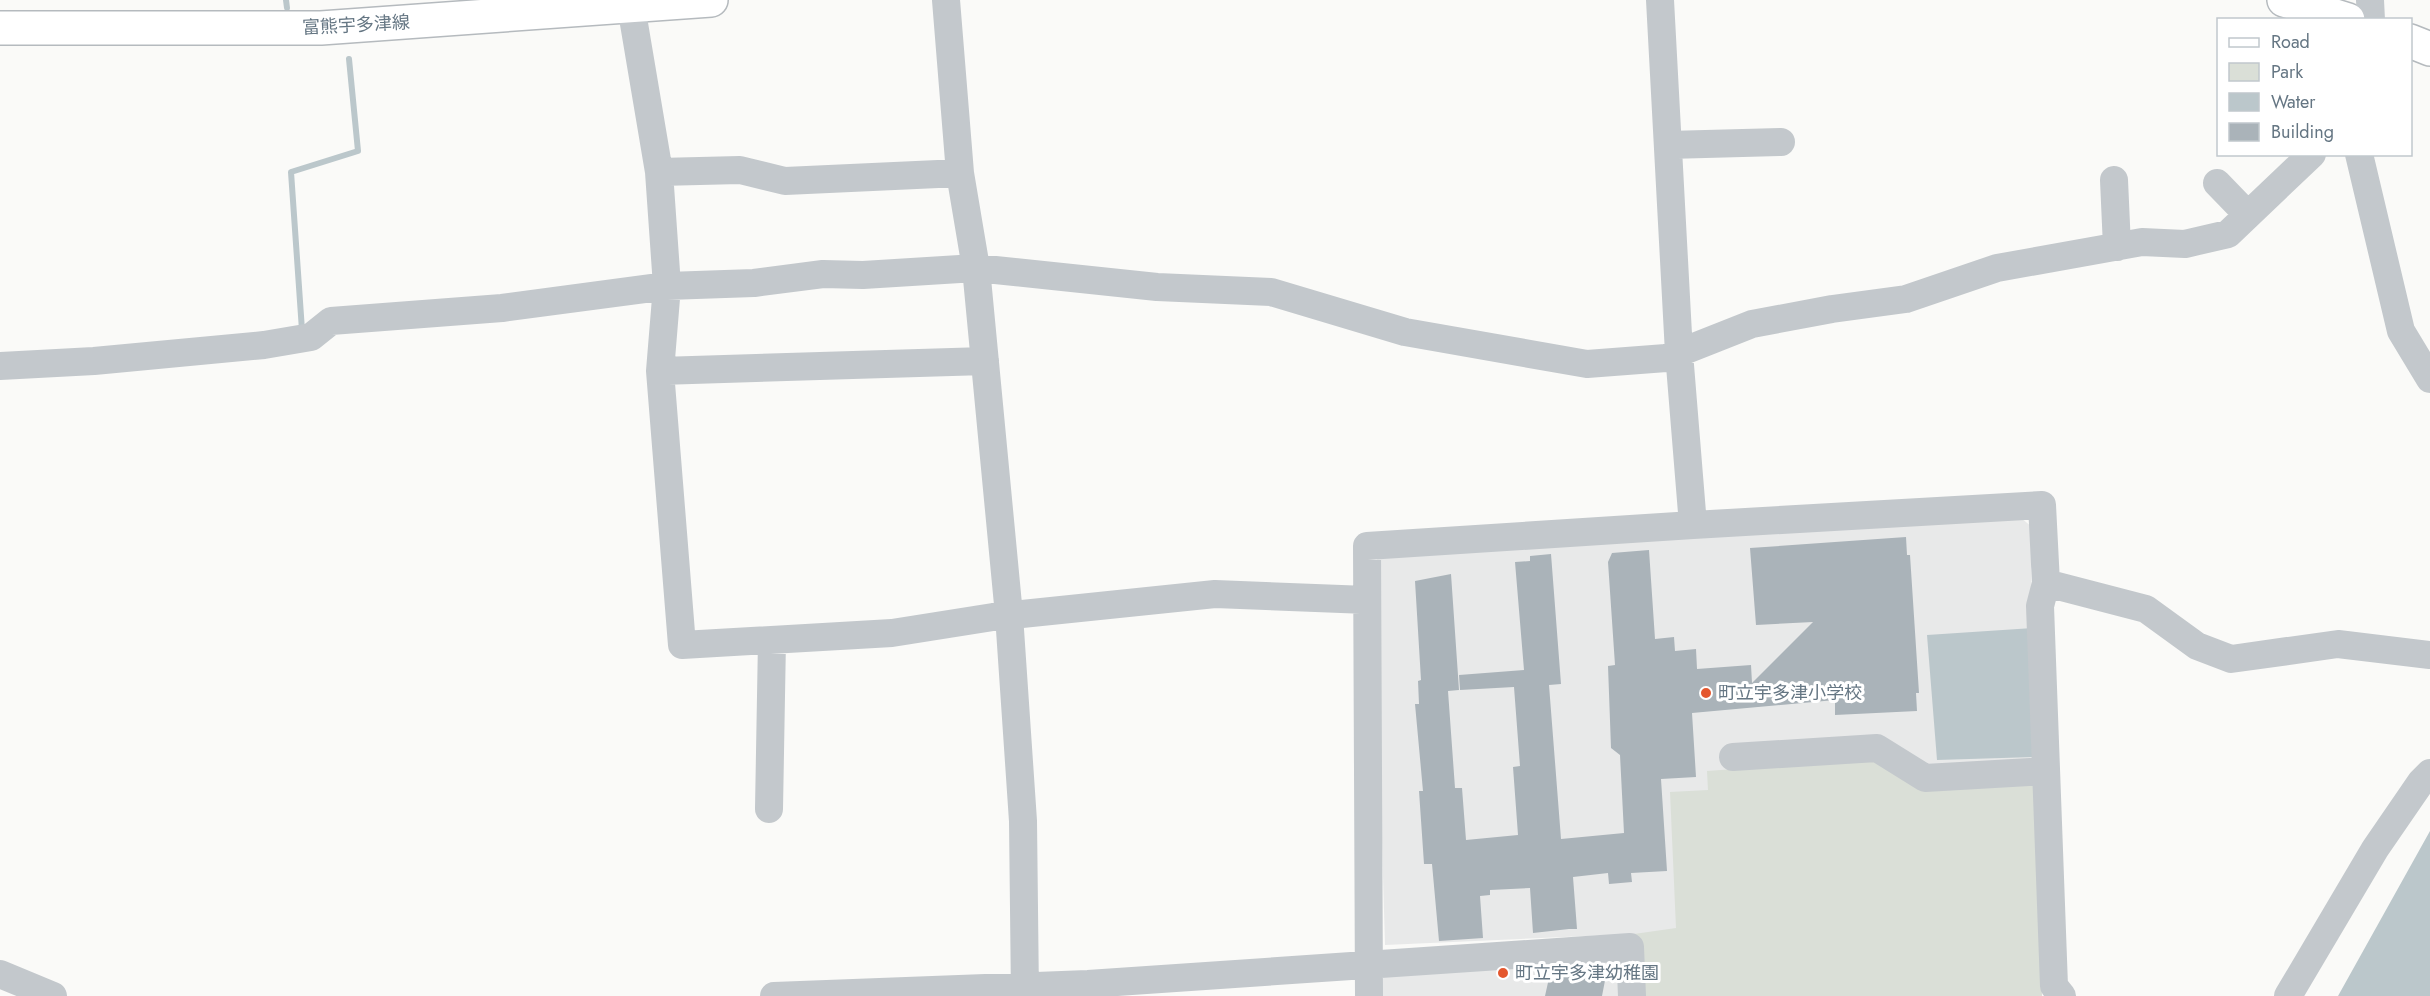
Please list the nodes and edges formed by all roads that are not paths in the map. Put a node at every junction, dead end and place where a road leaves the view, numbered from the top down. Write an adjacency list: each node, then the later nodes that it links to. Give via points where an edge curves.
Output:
1 (711, 0): 6 (main road, 富熊宇多津線)
2 (946, 0): 17 (street)
3 (1660, 0): 13 (street)
4 (2284, 0): 7 (main road)
5 (2370, 0): 8 (street)
6 (630, 3): 9 (main road, 富熊宇多津線, via 321,28); 16 (street)
7 (2342, 18)
8 (2371, 18)
9 (0, 28)
10 (2412, 42): 11 (main road)
11 (2430, 49)
12 (1781, 142): 13 (street)
13 (1668, 145): 24 (street)
14 (2310, 156): 20 (street)
15 (2359, 156): 28 (street, via 2401,331)
16 (658, 172): 17 (street, via 740,170 785,181); 23 (street)
17 (960, 174): 22 (street)
18 (2114, 180): 21 (street)
19 (2217, 183): 20 (street)
20 (2248, 215): 21 (street, via 2228,234 2185,244 2142,242)
21 (2117, 247): 24 (street, via 1997,268 1906,299 1752,324)
22 (976, 268): 23 (street); 24 (street, via 1157,287 1271,292 1405,332 1587,364 1666,358); 25 (street)
23 (667, 286): 26 (street, via 502,308 331,321 311,337 264,345); 27 (street)
24 (1679, 353): 29 (street)
25 (985, 361): 27 (street); 32 (street)
26 (0, 366)
27 (660, 370): 33 (street, via 682,645)
28 (2430, 379)
29 (1693, 525): 30 (street, via 2042,505); 31 (street, via 1367,546)
30 (2046, 583): 34 (street, via 2146,609 2197,646 2231,659 2338,644); 36 (street, via 2040,606)
31 (1367, 600): 32 (street, via 1215,594); 39 (street)
32 (1009, 615): 33 (street, via 892,633); 41 (street, via 1023,821)
33 (772, 640): 38 (street)
34 (2430, 655)
35 (1733, 757): 36 (street, via 1877,748 1925,778)
36 (2046, 771): 46 (street, via 2054,986)
37 (2430, 773): 47 (street, via 2375,849)
38 (769, 809)
39 (1368, 964): 41 (street); 44 (street); 45 (street, via 1630,947)
40 (0, 974): 42 (street)
41 (1025, 991): 43 (street)
42 (53, 996)
43 (774, 996)
44 (1370, 996)
45 (1632, 996)
46 (2062, 996)
47 (2288, 996)

